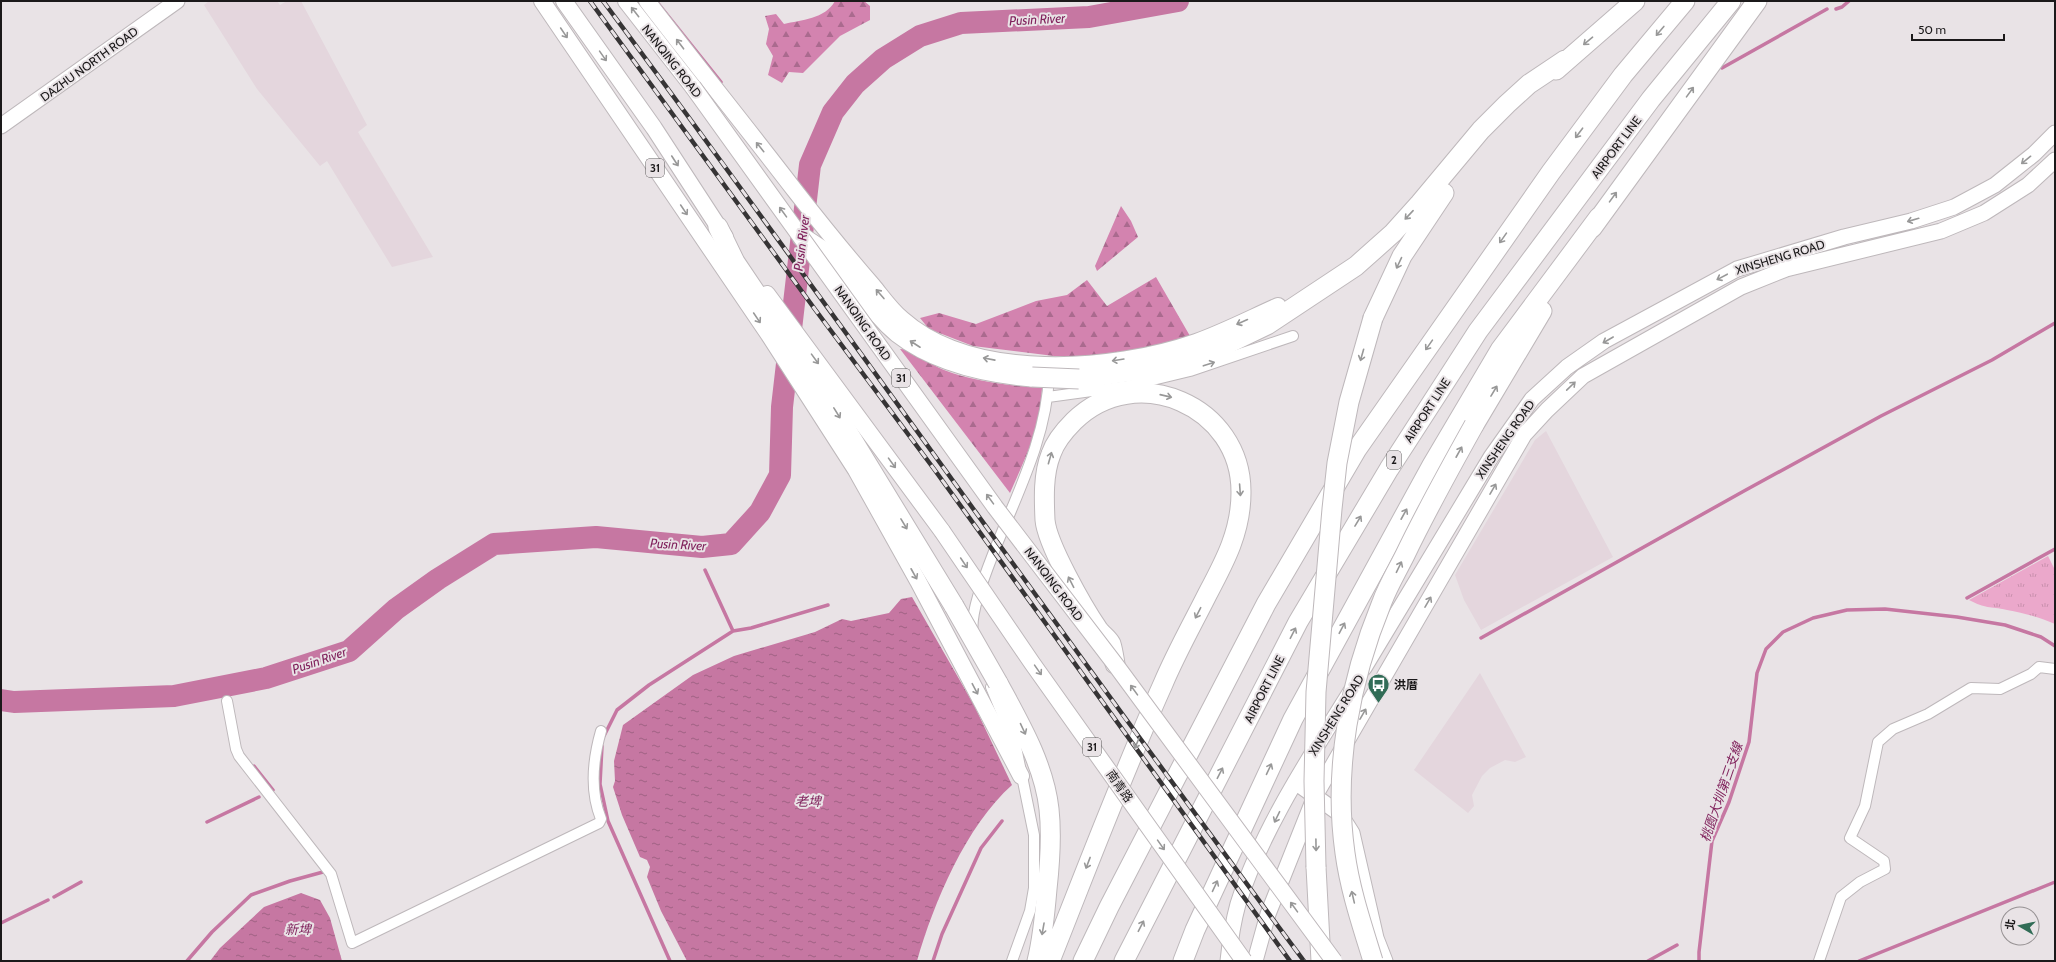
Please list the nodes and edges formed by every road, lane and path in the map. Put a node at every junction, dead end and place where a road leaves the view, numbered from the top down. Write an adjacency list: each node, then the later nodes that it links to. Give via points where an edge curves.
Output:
1 (177, 1): 11 (main road, DAZHU NORTH ROAD)
2 (542, 1): 22 (main road, 31, one-way to 22, via 856,470)
3 (564, 1): 15 (main road, 31, one-way to 15, via 654,128)
4 (626, 1): 16 (main road, NANQING ROAD / 31, one-way to 4, bridge, via 693,87)
5 (647, 1): 19 (main road, one-way to 5, via 990,360 959,351 931,338 902,319 815,217)
6 (1634, 1): 10 (highway, one-way to 10)
7 (1685, 1): 35 (highway, one-way to 35, via 1622,75 1356,449 1266,604 1109,907)
8 (1731, 1): 36 (highway, AIRPORT LINE / 2, one-way to 8, via 1298,622 1389,469 1478,331 1651,99)
9 (1757, 1): 14 (highway, one-way to 9)
10 (1565, 60): 16 (highway, one-way to 16, bridge, via 1529,84 1502,109 1393,233 1356,266 1247,336 1215,350 1152,368 1079,379 995,374 966,366 921,348 898,333 836,261); 38 (highway, one-way to 38, bridge, via 1498,128 1432,208 1402,256 1373,318 1349,402 1337,463 1316,692 1314,781)
11 (1, 126)
12 (2055, 133): 28 (main road, XINSHENG ROAD, one-way to 28, via 2034,154 1995,185 1954,207 1737,269 1604,341 1567,367 1532,399 1491,457)
13 (2055, 160): 29 (main road, XINSHENG ROAD, one-way to 13, via 1524,435 1582,376 1741,286 1786,269 1941,232 1984,213 2028,185)
14 (1599, 217): 37 (highway, one-way to 14, via 1293,719 1370,575 1500,350); 40 (highway, one-way to 14, bridge, via 1354,900 1345,853 1341,806 1346,728 1358,671 1383,600 1425,513 1474,425)
15 (718, 227): 31 (main road, 南青路 / 31, one-way to 31, bridge, via 942,531); 33 (highway, one-way to 33, bridge, via 735,262 867,462 954,606 1022,727 1049,808 1051,849 1045,916)
16 (802, 237): 23 (main road, NANQING ROAD / 31, one-way to 16, bridge, via 981,488)
17 (1278, 306): 19 (main road, one-way to 19, via 1196,342 1150,354 1100,363)
18 (1293, 336): 20 (street, one-way to 18, via 1128,386 1190,370)
19 (1049, 365): 20 (street)
20 (1048, 397): 21 (street, via 1032,454 986,572 977,603)
21 (973, 630): 22 (main road); 27 (street, via 978,656 1016,747)
22 (949, 639): 27 (main road, 31, one-way to 27)
23 (1115, 664): 30 (main road, 31, one-way to 23, bridge); 34 (highway, one-way to 34, via 1110,643 1099,630 1071,584 1046,524 1044,490 1050,455 1063,432 1089,408 1107,399 1143,392 1165,395 1185,402 1203,413 1234,452 1241,492 1232,546 1164,681 1107,814)
24 (2055, 669): 42 (street, via 2039,667 2031,674 2000,689 1971,688 1928,714 1893,729 1878,742 1865,806 1850,838 1884,861 1885,869 1860,882 1841,897)
25 (228, 701): 26 (street, via 239,756 331,874 352,943 599,824 601,820 594,794 594,766)
26 (601, 731)
27 (1021, 776): 32 (street, via 1034,835 1034,888 1030,911)
28 (1295, 782): 29 (main road); 31 (main road, XINSHENG ROAD, one-way to 31, via 1252,867 1238,905)
29 (1315, 796): 31 (main road, XINSHENG ROAD, via 1268,914); 41 (main road, via 1340,814 1352,833 1376,938)
30 (1305, 922): 38 (highway, via 1311,952); 39 (main road, 31, bridge)
31 (1242, 960)
32 (1012, 961)
33 (1037, 961)
34 (1050, 961)
35 (1084, 961)
36 (1124, 961)
37 (1183, 961)
38 (1319, 961)
39 (1334, 961)
40 (1373, 961)
41 (1385, 961)
42 (1819, 961)

